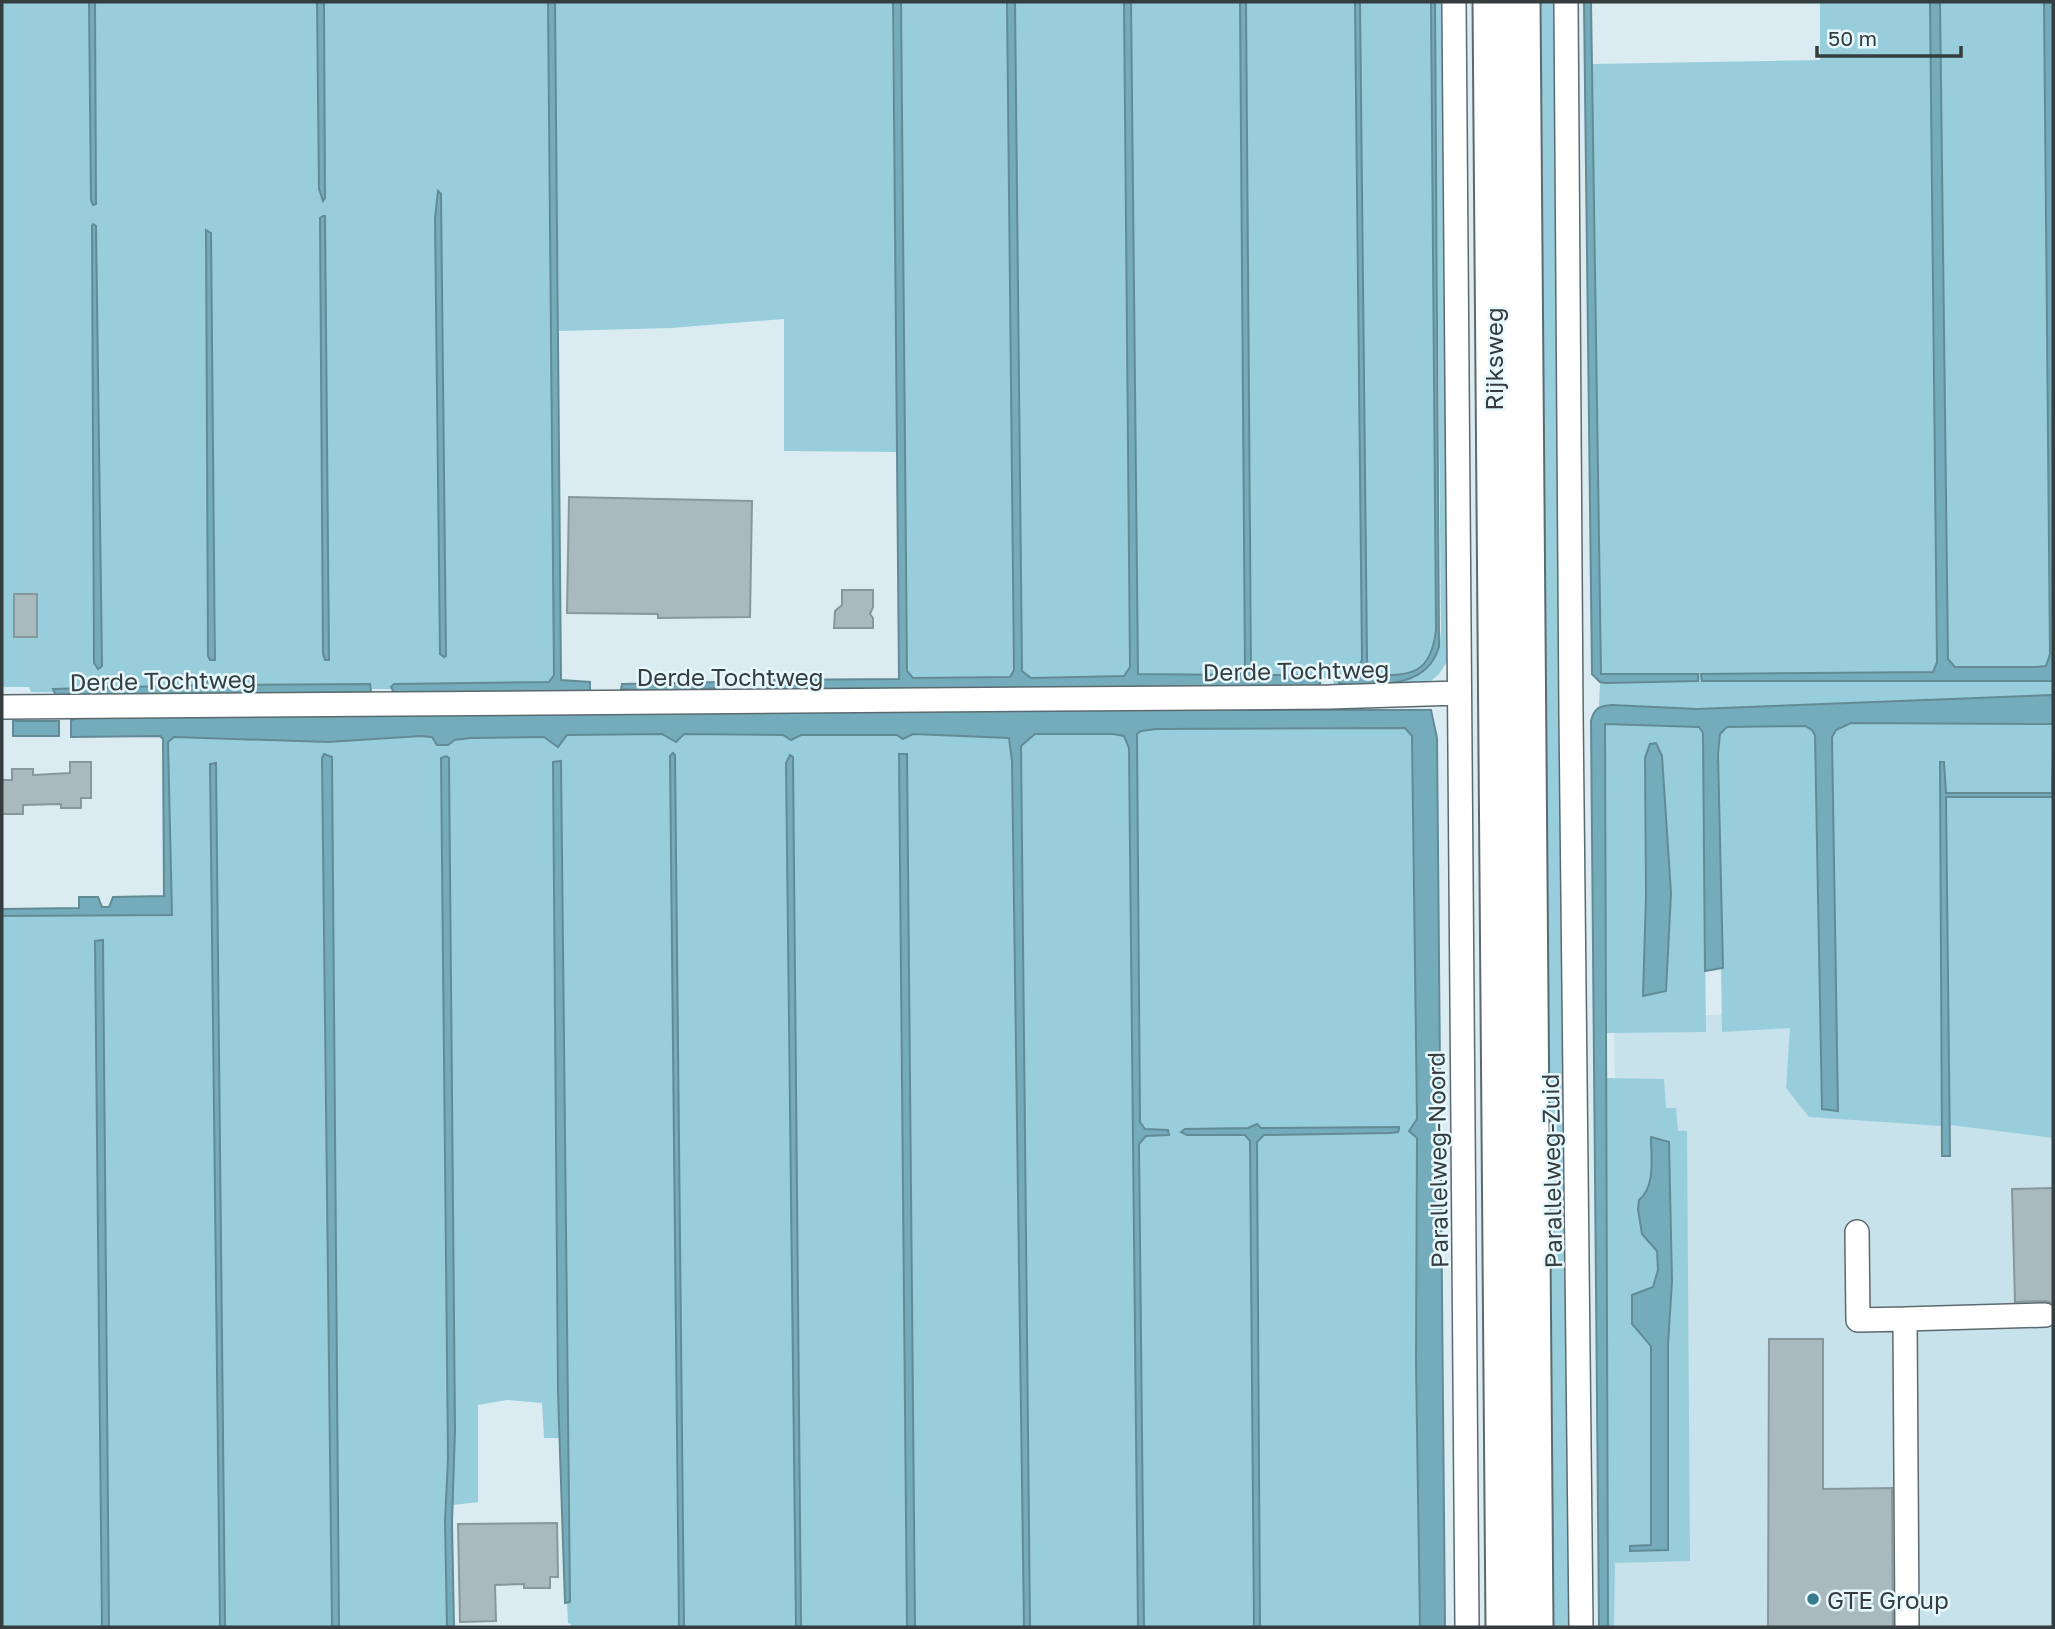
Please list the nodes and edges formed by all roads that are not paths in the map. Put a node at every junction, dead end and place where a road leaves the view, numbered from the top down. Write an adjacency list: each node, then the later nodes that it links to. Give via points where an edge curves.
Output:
1 (1454, 2): 5 (street, Rijksweg)
2 (1490, 2): 11 (highway, Rijksweg)
3 (1523, 2): 12 (highway, Rijksweg)
4 (1566, 2): 13 (street, Parallelweg-Zuid)
5 (1458, 693): 6 (street, Derde Tochtweg); 10 (street, Parallelweg-Noord)
6 (2, 707)
7 (1857, 1232): 9 (street, via 1858,1320)
8 (2045, 1315): 9 (street)
9 (1905, 1319): 14 (street)
10 (1467, 1627)
11 (1503, 1627)
12 (1536, 1627)
13 (1581, 1627)
14 (1907, 1627)

